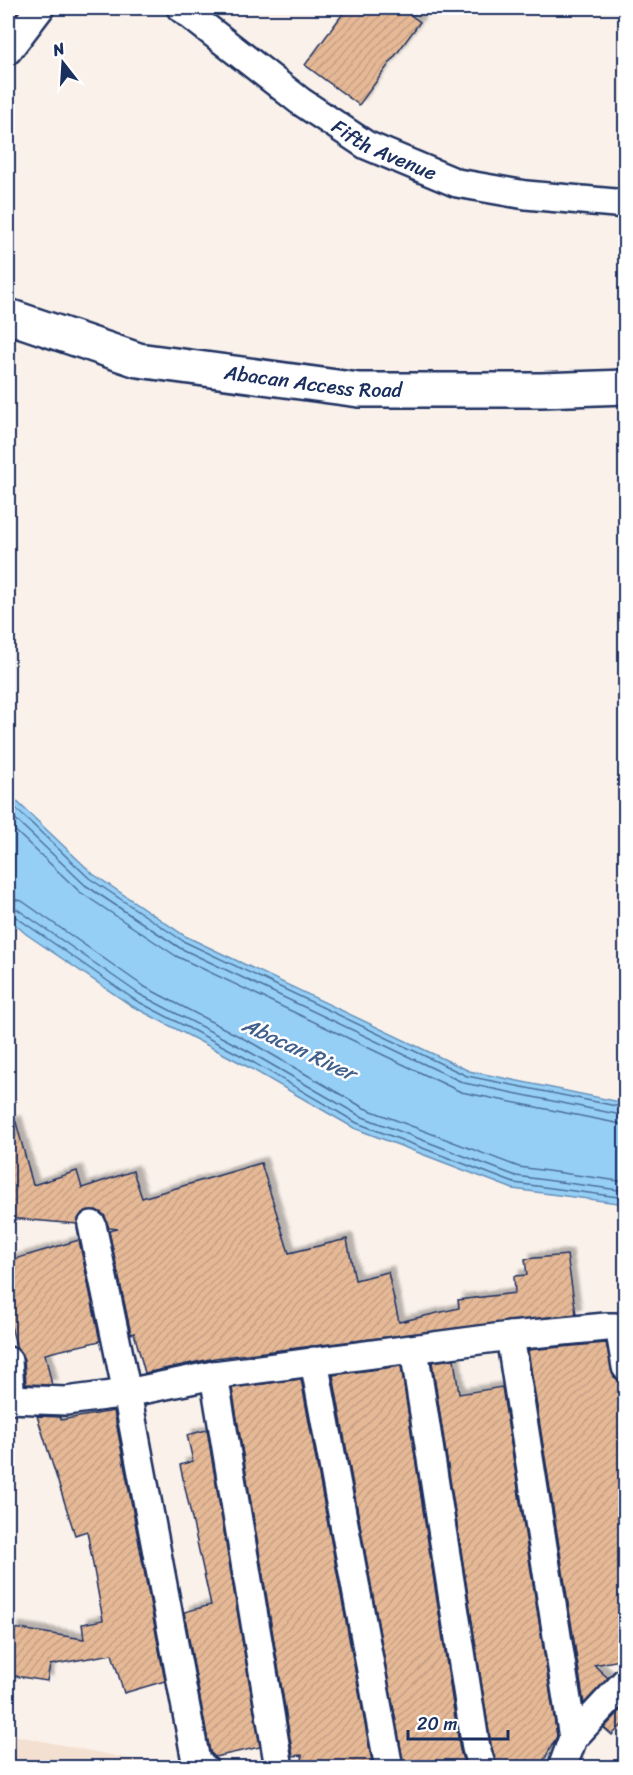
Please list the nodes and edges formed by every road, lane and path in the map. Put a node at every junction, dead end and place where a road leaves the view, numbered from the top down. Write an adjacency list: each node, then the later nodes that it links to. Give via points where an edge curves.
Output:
1 (40, 8): 3 (street)
2 (181, 8): 4 (street, Fifth Avenue, via 300,101 366,145 457,183 526,195)
3 (8, 50)
4 (626, 204)
5 (8, 316): 6 (street, Abacan Access Road, via 138,360 359,390)
6 (626, 387)
7 (92, 1225): 14 (street)
8 (510, 1336): 9 (street); 12 (street, via 615,1328 620,1332); 17 (street)
9 (414, 1349): 10 (street); 21 (street)
10 (314, 1361): 13 (street); 20 (street)
11 (8, 1362): 15 (street)
12 (626, 1367)
13 (214, 1375): 14 (street); 19 (street)
14 (127, 1393): 15 (street, via 66,1401); 18 (street, via 195,1756)
15 (9, 1399)
16 (626, 1681): 17 (street)
17 (573, 1738): 22 (street)
18 (204, 1767)
19 (279, 1767)
20 (389, 1767)
21 (482, 1767)
22 (562, 1767)

